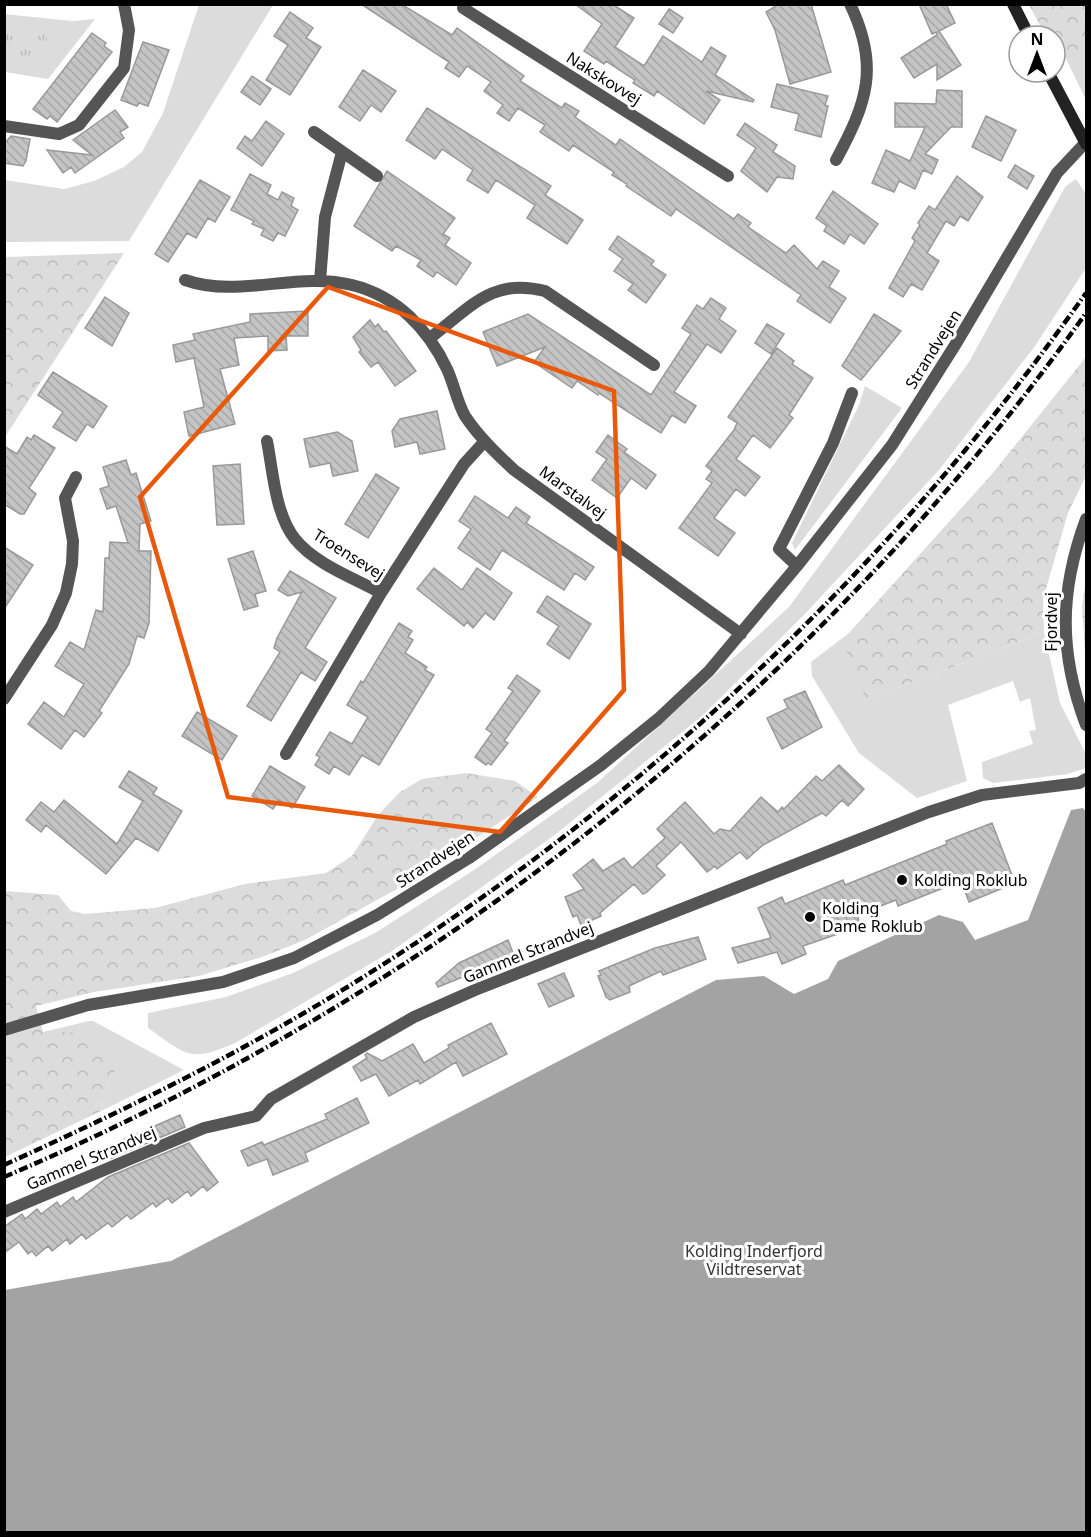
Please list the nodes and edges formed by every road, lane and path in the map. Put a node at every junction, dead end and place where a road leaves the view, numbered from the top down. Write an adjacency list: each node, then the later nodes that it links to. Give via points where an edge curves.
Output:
1 (124, 4): 7 (street, via 129,30 124,68 79,125 59,134)
2 (850, 4): 11 (street, via 867,52 866,87 858,120)
3 (1013, 4): 5 (street)
4 (462, 6): 13 (street, Nakskovvej)
5 (1023, 24)
6 (1054, 84): 9 (street)
7 (4, 126)
8 (314, 132): 10 (street)
9 (1086, 143): 23 (street, Strandvejen, via 1058,173 892,445)
10 (342, 152): 12 (street); 15 (street, via 325,218)
11 (836, 160)
12 (377, 176)
13 (728, 176)
14 (185, 280): 15 (street, Marstalvej, via 224,288)
15 (320, 281): 16 (street, Marstalvej, via 352,285 379,295 407,312)
16 (430, 338): 17 (street, via 493,291 528,287 545,291); 20 (street, Marstalvej, via 464,414)
17 (654, 365)
18 (852, 393): 23 (street, via 833,443 779,549)
19 (267, 441): 24 (street, Troensevej, via 283,516 294,537 307,551)
20 (484, 442): 24 (street, Troensevej, via 464,464); 25 (street, Marstalvej, via 514,470)
21 (76, 477): 26 (street, via 65,498 73,541 66,593 52,625)
22 (1086, 519): 27 (street, Fjordvej, via 1069,572 1065,626 1068,661)
23 (797, 566): 25 (street, Strandvejen)
24 (381, 593): 28 (street, Troensevej)
25 (741, 634): 30 (street, Strandvejen, via 709,671 601,765 469,858 377,915 294,958 223,982 88,1005)
26 (4, 699)
27 (1086, 725)
28 (286, 754)
29 (1086, 779): 31 (street, Gammel Strandvej, via 982,795 929,812 475,990 414,1017 271,1099 256,1116 204,1128)
30 (4, 1030)
31 (4, 1212)

